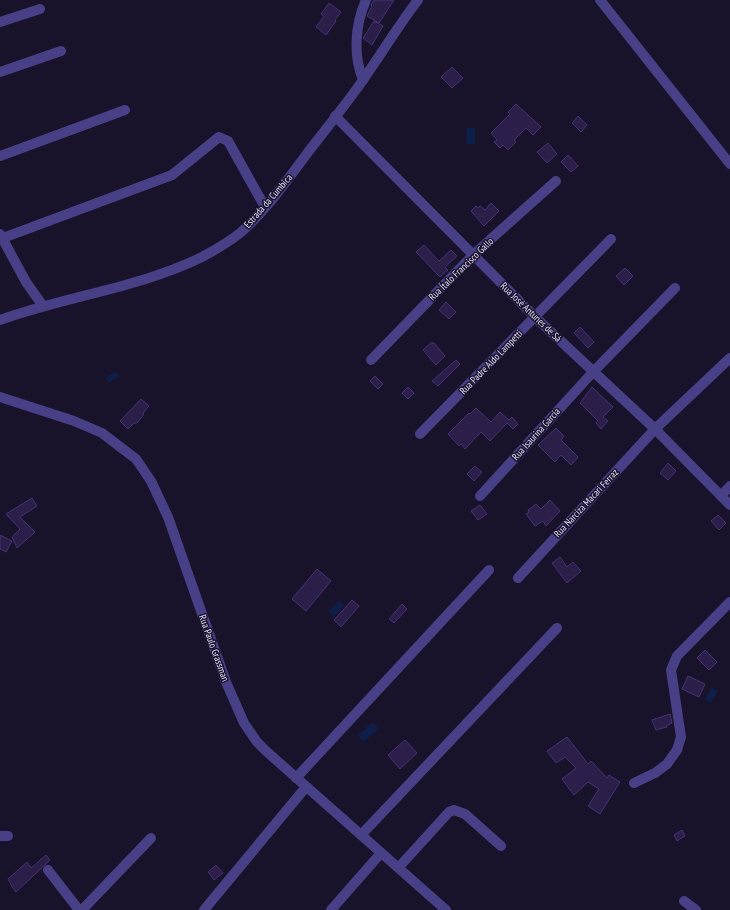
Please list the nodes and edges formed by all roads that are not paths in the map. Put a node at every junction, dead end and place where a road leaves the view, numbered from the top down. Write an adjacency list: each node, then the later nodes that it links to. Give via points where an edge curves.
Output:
1 (366, 0): 8 (street, via 360,13 356,39 359,70)
2 (418, 0): 8 (street, Estrada da Cumbica)
3 (600, 0): 12 (street)
4 (40, 9): 5 (street)
5 (0, 22)
6 (61, 51): 7 (street)
7 (0, 72)
8 (363, 80): 10 (street, Estrada da Cumbica)
9 (125, 110): 11 (street)
10 (335, 116): 14 (street, Estrada da Cumbica); 17 (street, Rua José Antunes de Sá)
11 (0, 156)
12 (730, 164)
13 (556, 181): 17 (street, Rua Ítalo Francisco Gallo)
14 (265, 207): 15 (street, via 228,141 219,137 172,175); 19 (street, Estrada da Cumbica, via 240,233 220,247 178,267 112,289)
15 (1, 237): 19 (street, via 26,282)
16 (611, 239): 20 (street, Rua Padre Aldo Lampetti)
17 (473, 255): 20 (street, Rua José Antunes de Sá); 23 (street, Rua Ítalo Francisco Gallo)
18 (675, 288): 24 (street, Rua Isaurina Garcia)
19 (43, 306): 21 (street, Estrada da Cumbica)
20 (534, 317): 24 (street, Rua José Antunes de Sá); 27 (street, Rua Padre Aldo Lampetti)
21 (0, 320)
22 (730, 358): 26 (street, Rua Narciza Macari Ferraz)
23 (371, 360)
24 (593, 372): 26 (street, Rua José Antunes de Sá); 29 (street, Rua Isaurina Garcia)
25 (0, 397): 36 (street, Rua Paulo Grassman, via 102,433 136,459 151,481 168,517 226,682 244,723 258,742)
26 (655, 429): 30 (street, Rua José Antunes de Sá); 33 (street, Rua Narciza Macari Ferraz)
27 (420, 434)
28 (730, 486): 30 (street)
29 (480, 496)
30 (721, 496): 31 (street, Rua José Antunes de Sá)
31 (730, 505)
32 (489, 570): 36 (street)
33 (518, 578)
34 (730, 602): 37 (street, via 673,662 671,670 681,737 677,750 667,764)
35 (557, 628): 39 (street)
36 (296, 778): 38 (street, Rua Paulo Grassman)
37 (634, 783)
38 (306, 787): 39 (street, Rua Paulo Grassman); 48 (street)
39 (361, 835): 42 (street, Rua Paulo Grassman)
40 (151, 838): 47 (street)
41 (501, 846): 43 (street, via 465,814 454,810 449,812)
42 (381, 853): 43 (street, Rua Paulo Grassman); 49 (street)
43 (399, 867): 46 (street, Rua Paulo Grassman)
44 (48, 870): 47 (street)
45 (684, 901): 51 (street)
46 (434, 906): 50 (street, Rua Paulo Grassman)
47 (80, 910)
48 (204, 910)
49 (331, 910)
50 (446, 910)
51 (696, 910)

